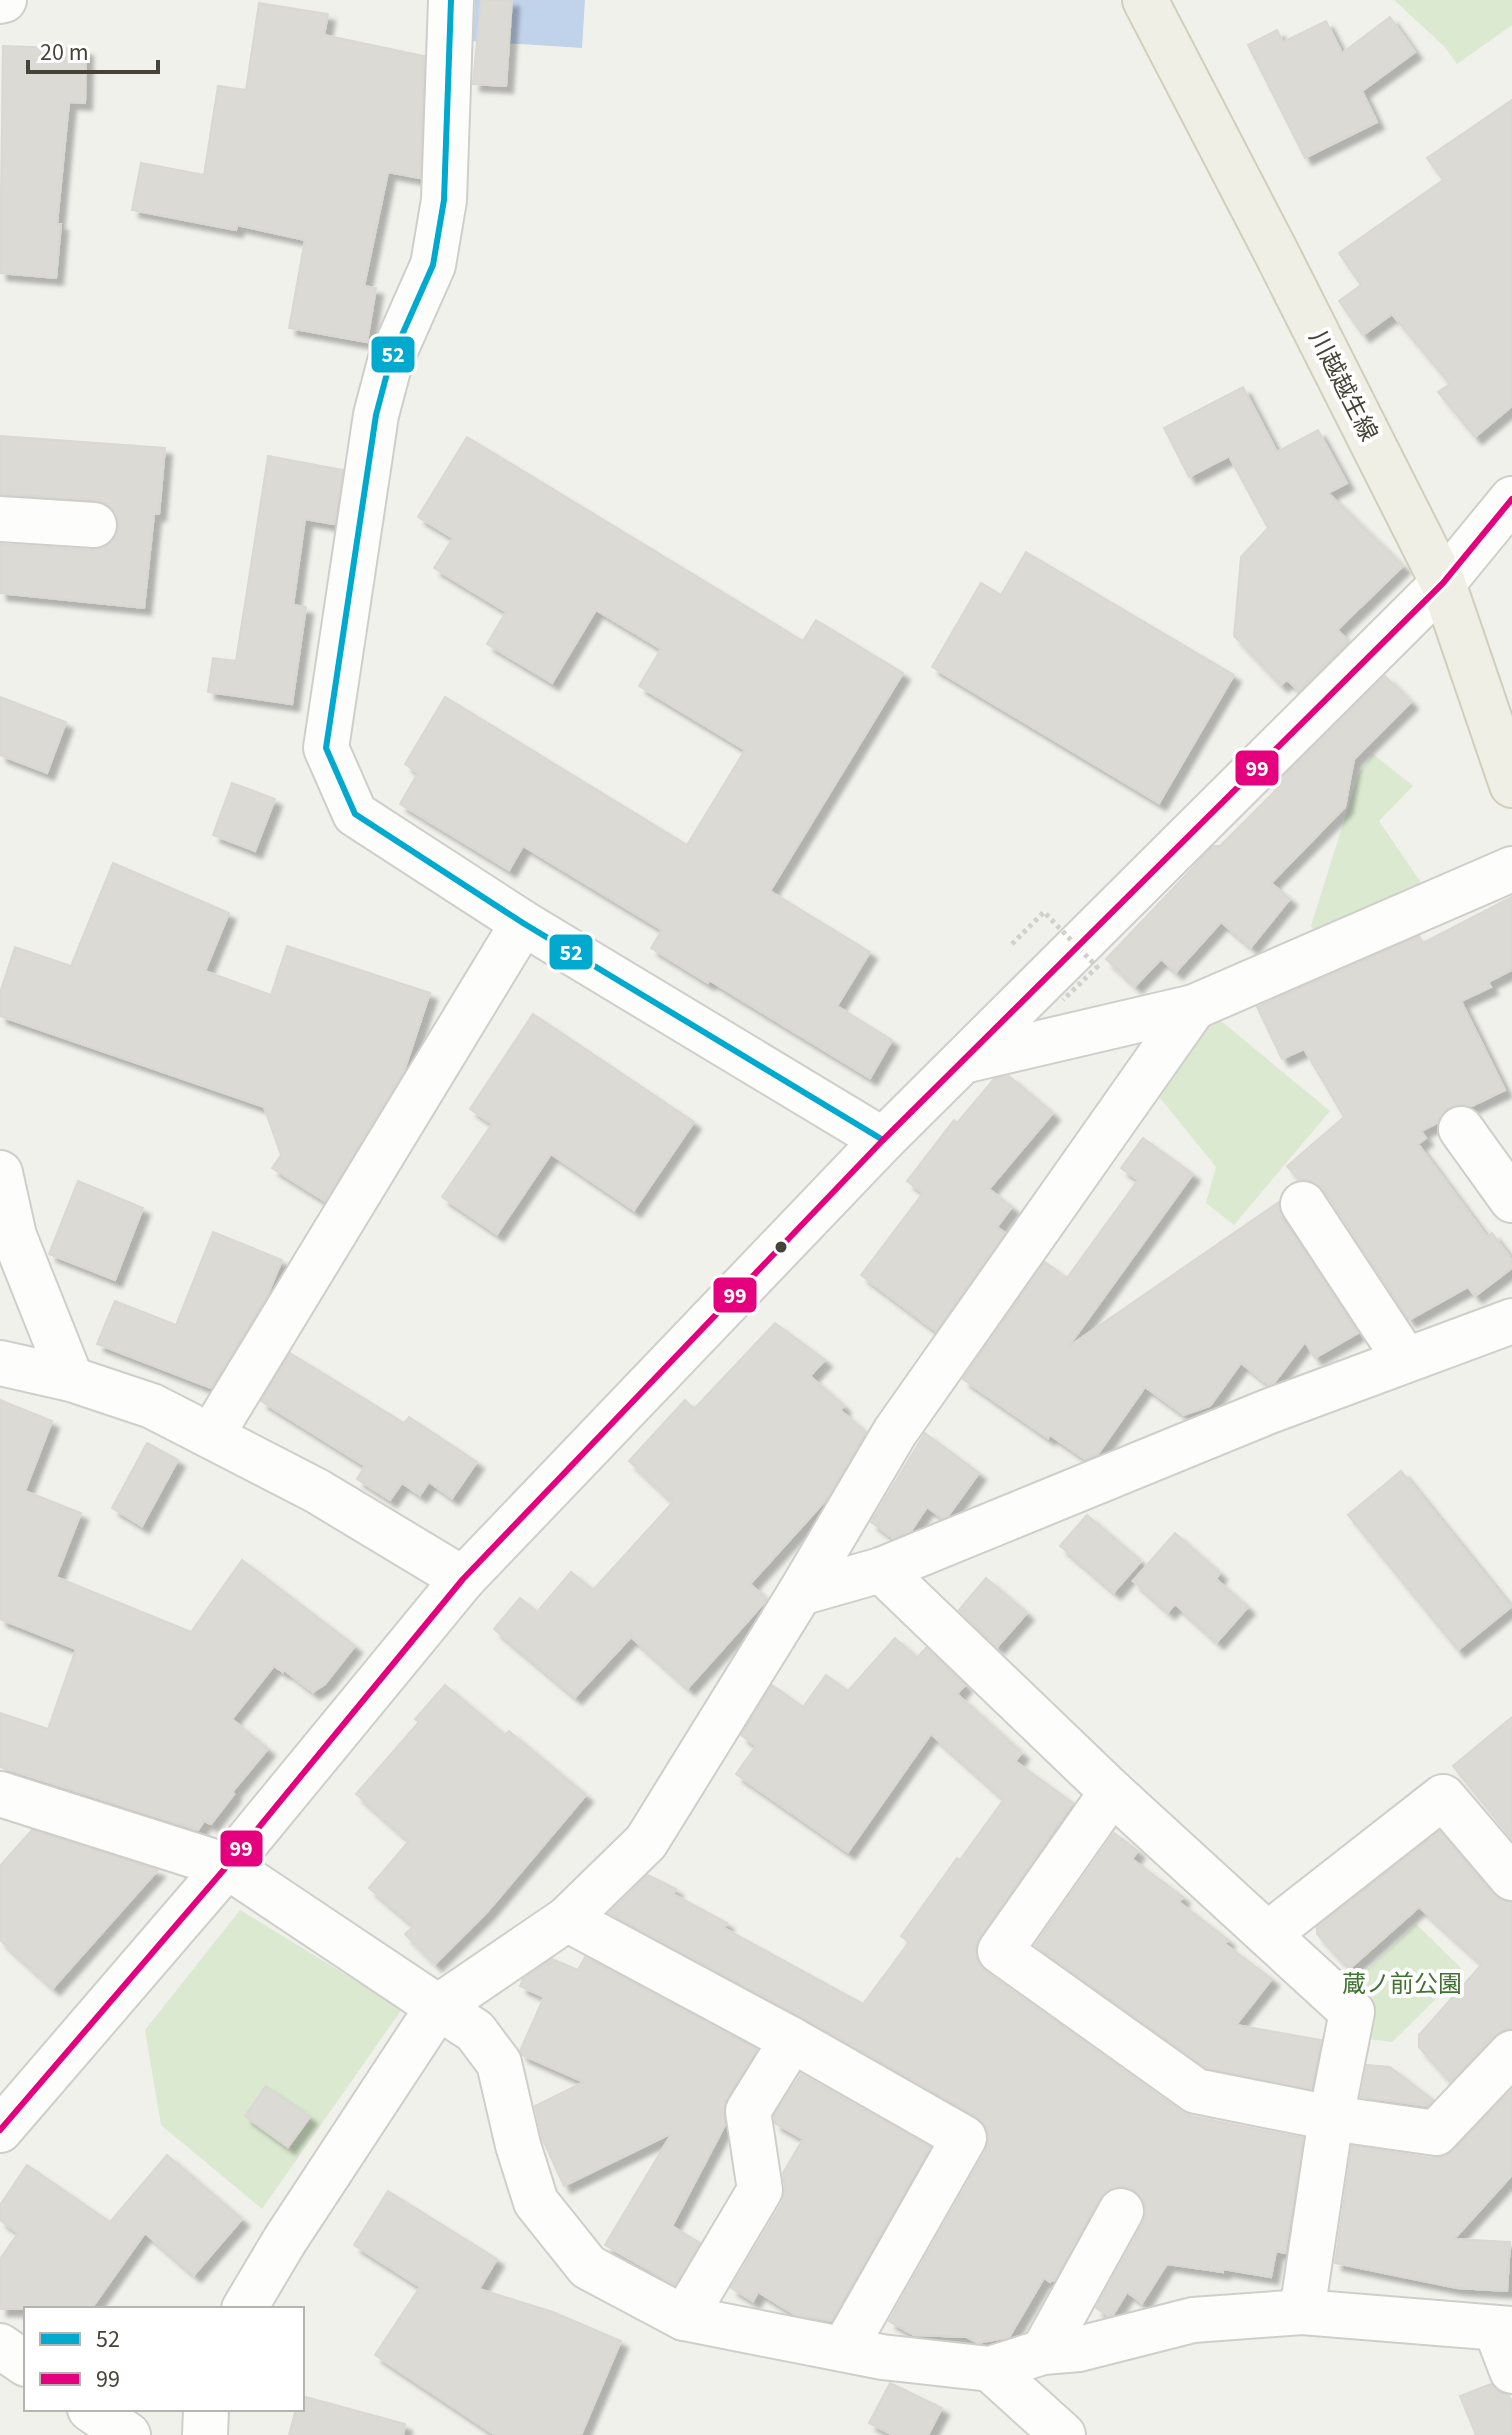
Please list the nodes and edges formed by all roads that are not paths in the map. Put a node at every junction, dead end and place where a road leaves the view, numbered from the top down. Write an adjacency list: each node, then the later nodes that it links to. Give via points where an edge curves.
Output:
1 (451, 0): 9 (street, via 444,200 433,265 390,362 376,415 326,748 355,814)
2 (1145, 0): 6 (main road, 川越越生線)
3 (1512, 499): 6 (street)
4 (0, 519): 5 (street)
5 (94, 525)
6 (1443, 583): 7 (main road, 川越越生線); 11 (street)
7 (1512, 785)
8 (1512, 869): 10 (street)
9 (523, 923): 13 (street); 21 (street)
10 (1194, 1007): 11 (street); 24 (street, via 895,1432)
11 (963, 1061): 13 (street)
12 (1461, 1129): 15 (street)
13 (883, 1140): 23 (street)
14 (0, 1173): 20 (street, via 14,1236)
15 (1512, 1200)
16 (1303, 1204): 18 (street)
17 (1512, 1321): 18 (street)
18 (1405, 1359): 22 (street)
19 (0, 1363): 20 (street)
20 (71, 1379): 21 (street, via 152,1406)
21 (211, 1436): 23 (street, via 317,1491)
22 (881, 1570): 24 (street); 25 (street)
23 (463, 1579): 27 (street)
24 (800, 1593): 29 (street, via 646,1842)
25 (1112, 1792): 30 (street); 34 (street, via 1000,1951 1196,2091)
26 (0, 1794): 27 (street)
27 (227, 1866): 31 (street); 35 (street)
28 (1512, 1878): 30 (street, via 1443,1797)
29 (567, 1919): 31 (street); 32 (street)
30 (1268, 1934): 34 (street, via 1352,2012)
31 (438, 2007): 37 (street); 39 (street, via 475,2031 499,2063 536,2202 588,2267)
32 (792, 2040): 39 (street, via 748,2111 760,2190); 42 (street, via 964,2138)
33 (1512, 2053): 34 (street, via 1436,2133)
34 (1331, 2118): 38 (street)
35 (0, 2130)
36 (1121, 2211): 43 (street)
37 (245, 2307)
38 (1302, 2312): 40 (street); 43 (street, via 1193,2320 1079,2349)
39 (684, 2318): 42 (street)
40 (1504, 2329): 46 (street)
41 (0, 2346): 44 (street)
42 (844, 2349): 45 (street)
43 (1043, 2352): 45 (street)
44 (24, 2363)
45 (990, 2369): 49 (street)
46 (1512, 2371)
47 (206, 2411): 48 (street)
48 (205, 2435)
49 (1063, 2435)

